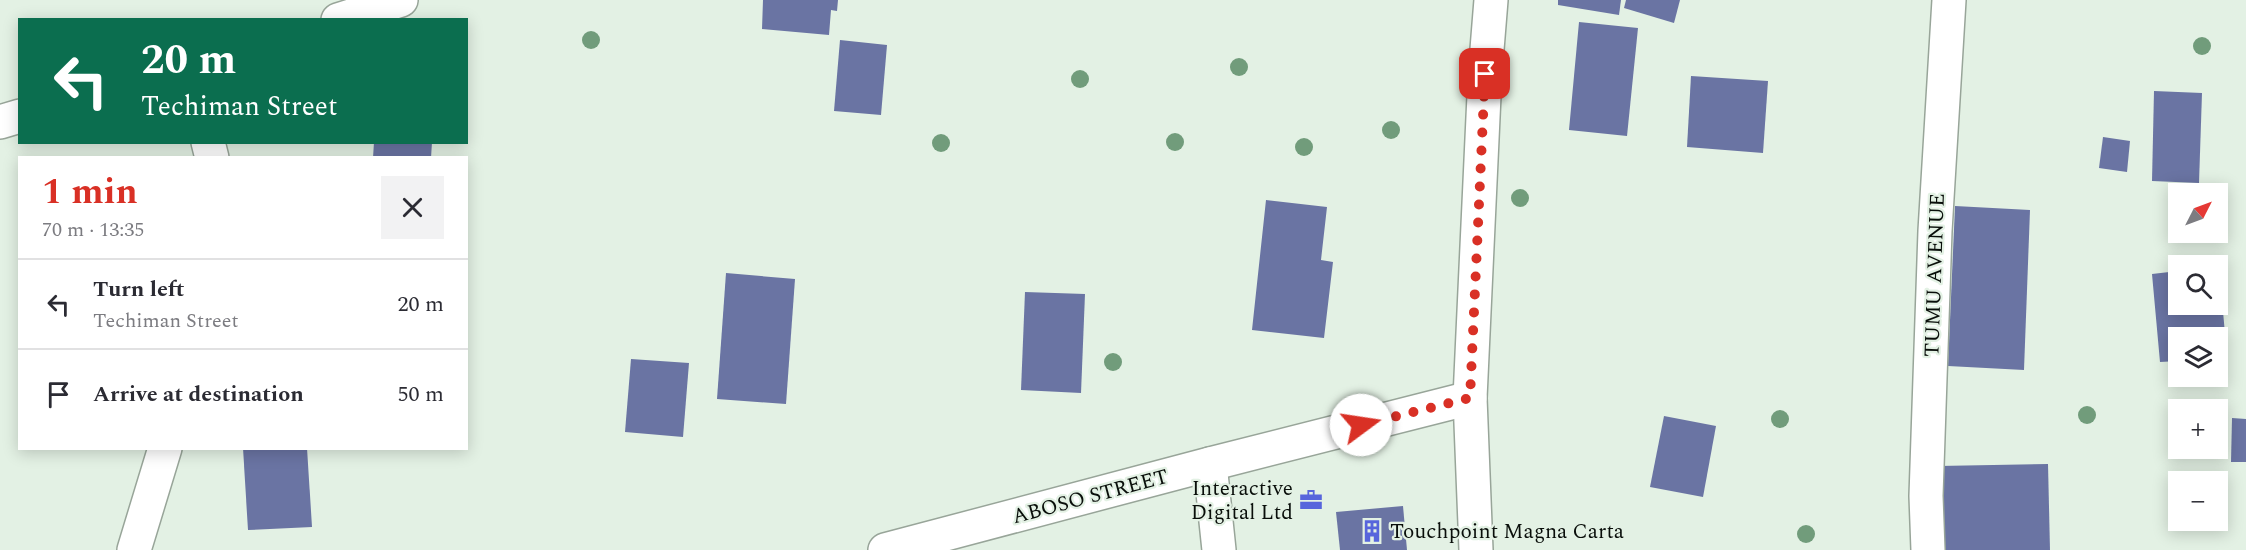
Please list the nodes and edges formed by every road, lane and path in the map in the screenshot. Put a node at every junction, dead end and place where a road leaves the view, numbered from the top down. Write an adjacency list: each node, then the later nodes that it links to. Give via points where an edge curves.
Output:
1 (401, 0): 4 (street)
2 (1491, 0): 7 (street)
3 (1949, 0): 14 (street, TUMU AVENUE, via 1935,231 1926,496)
4 (344, 18)
5 (18, 117): 6 (street)
6 (0, 122)
7 (1470, 398): 9 (street, ABOSO STREET); 13 (street)
8 (164, 450): 10 (street)
9 (1210, 464): 11 (street, ABOSO STREET); 12 (street)
10 (134, 550)
11 (885, 550)
12 (1219, 550)
13 (1476, 550)
14 (1928, 550)

